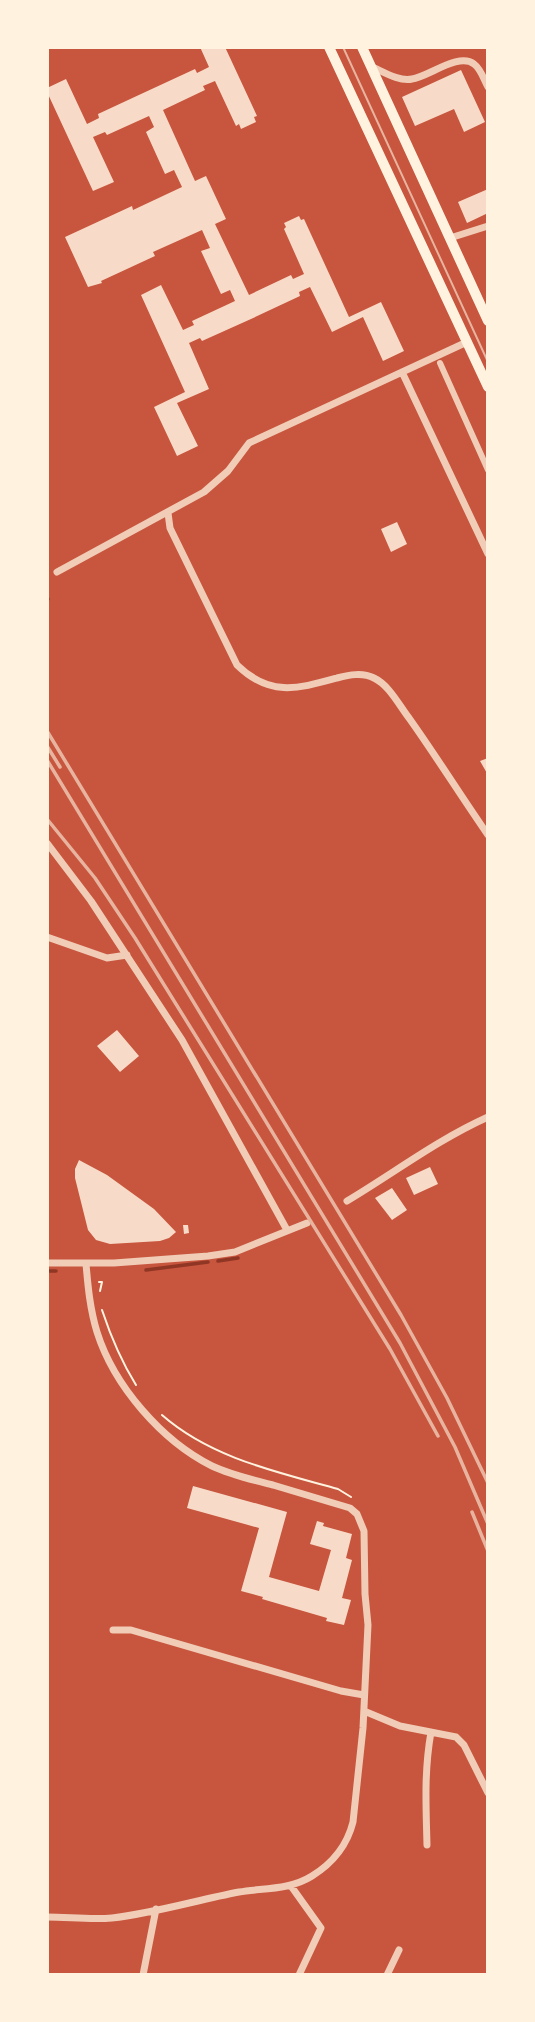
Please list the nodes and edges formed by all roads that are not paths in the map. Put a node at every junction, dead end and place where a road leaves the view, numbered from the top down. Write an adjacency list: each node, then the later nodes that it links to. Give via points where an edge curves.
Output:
1 (329, 47): 8 (main road)
2 (362, 47): 3 (main road)
3 (370, 66): 4 (street, via 411,80 452,63 471,61); 6 (main road)
4 (488, 88)
5 (488, 226): 6 (street)
6 (450, 238): 7 (main road)
7 (488, 321)
8 (467, 342): 10 (street); 11 (main road)
9 (440, 363): 12 (street)
10 (402, 372): 13 (street, via 249,443 228,471); 14 (street)
11 (488, 387)
12 (488, 470)
13 (169, 513): 15 (street); 16 (street, via 170,528 237,666 272,687 295,689 364,674 380,682)
14 (486, 550)
15 (57, 572)
16 (488, 835)
17 (47, 843): 19 (street)
18 (47, 937): 19 (street, via 107,958)
19 (127, 955): 23 (street, via 182,1040)
20 (488, 1118): 21 (street, via 428,1149)
21 (346, 1201)
22 (307, 1223): 23 (street)
23 (287, 1230): 25 (street, via 235,1252)
24 (47, 1263): 25 (street)
25 (86, 1264): 27 (street, via 92,1311 105,1353 137,1403 164,1434 212,1466 357,1514 364,1531 368,1625)
26 (113, 1630): 27 (street, via 131,1630)
27 (363, 1695): 28 (street)
28 (364, 1711): 29 (street, via 400,1726); 32 (street, via 349,1838 328,1865)
29 (431, 1732): 30 (street, via 456,1737 464,1745); 31 (street, via 425,1782)
30 (488, 1793)
31 (428, 1845)
32 (291, 1886): 33 (street); 37 (street, via 321,1928)
33 (156, 1909): 34 (street, via 111,1918); 36 (street)
34 (47, 1917)
35 (398, 1950): 38 (street)
36 (143, 1975)
37 (299, 1975)
38 (387, 1975)

